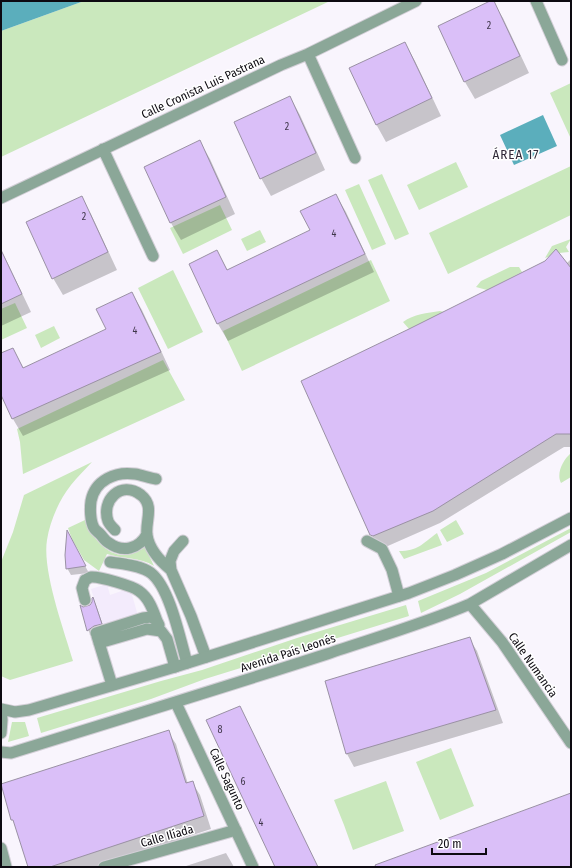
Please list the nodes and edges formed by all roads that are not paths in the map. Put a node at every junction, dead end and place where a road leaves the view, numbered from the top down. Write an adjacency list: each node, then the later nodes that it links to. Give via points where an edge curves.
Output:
1 (416, 1): 3 (street, Calle Cronista Luis Pastrana)
2 (536, 1): 4 (street)
3 (308, 54): 5 (street, Calle Cronista Luis Pastrana); 6 (street)
4 (562, 60)
5 (103, 149): 7 (street, Calle Cronista Luis Pastrana); 8 (street)
6 (355, 158)
7 (1, 198)
8 (153, 256)
9 (156, 479): 12 (street, via 134,474 117,474 101,481 92,493 90,508 93,527 109,543 120,548 130,548 137,546)
10 (571, 518): 18 (street, Avenida País Leonés, via 496,557)
11 (115, 530): 12 (street, via 108,522 107,509 113,496 125,488 146,499 149,507)
12 (147, 534): 17 (street, via 149,543)
13 (183, 541): 17 (street, via 174,551 170,561)
14 (367, 541): 18 (street, via 382,549 392,570)
15 (571, 545): 20 (street, Avenida País Leonés)
16 (110, 562): 25 (street, via 150,572 156,578 162,586 173,614)
17 (171, 570): 24 (street)
18 (399, 596): 24 (street, Avenida País Leonés)
19 (86, 600): 21 (street, via 82,588 85,580 90,577 128,585 140,591 150,603)
20 (470, 604): 28 (street, Avenida País Leonés); 31 (street, Calle Numancia, via 502,642)
21 (157, 620): 22 (street); 23 (street, via 151,617 143,618)
22 (161, 631): 23 (street, via 146,629); 26 (street, via 167,639)
23 (96, 635): 27 (street)
24 (206, 657): 25 (street, Avenida País Leonés)
25 (187, 663): 26 (street, Avenida País Leonés)
26 (175, 667): 27 (street, Avenida País Leonés)
27 (112, 685): 29 (street, Avenida País Leonés, via 29,710 15,712)
28 (176, 703): 32 (street, Avenida País Leonés, via 11,753); 33 (street, Calle Sagunto)
29 (1, 709): 30 (street)
30 (1, 733)
31 (571, 743)
32 (1, 752)
33 (236, 830): 36 (street, Calle Ilíada); 37 (street, Calle Sagunto)
34 (1, 848): 35 (street)
35 (6, 867)
36 (104, 867)
37 (253, 867)

